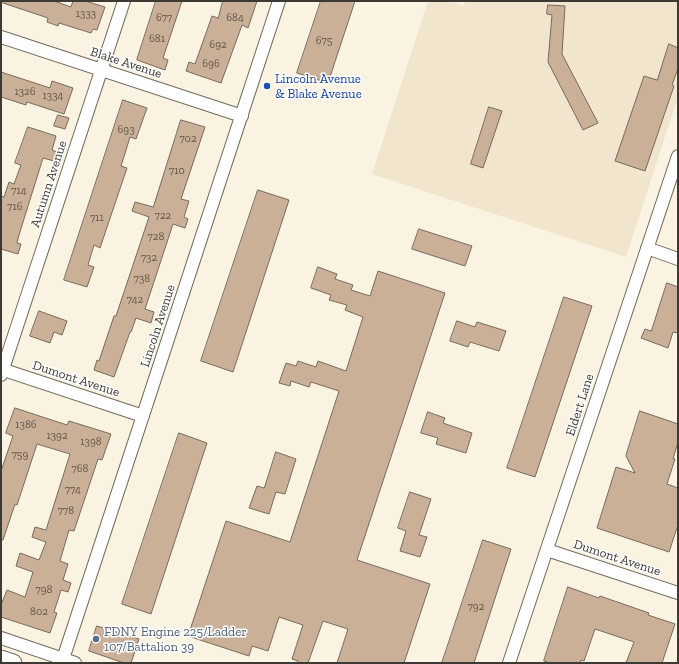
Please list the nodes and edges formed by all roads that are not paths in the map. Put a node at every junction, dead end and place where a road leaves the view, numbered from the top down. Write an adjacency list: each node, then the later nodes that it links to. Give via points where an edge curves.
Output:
1 (124, 1): 4 (street, Autumn Avenue)
2 (279, 1): 5 (street, Lincoln Avenue)
3 (1, 37): 4 (street, Blake Avenue)
4 (102, 70): 5 (street, Blake Avenue); 9 (street, Autumn Avenue)
5 (242, 116): 10 (street, Lincoln Avenue)
6 (678, 156): 7 (street, Eldert Lane)
7 (647, 248): 8 (street); 11 (street, Eldert Lane)
8 (678, 259)
9 (2, 371): 10 (street, Dumont Avenue)
10 (143, 416): 15 (street, Lincoln Avenue)
11 (547, 550): 12 (street, Dumont Avenue); 18 (street, Eldert Lane)
12 (678, 593)
13 (1, 638): 15 (street)
14 (1, 659): 16 (highway)
15 (63, 659): 17 (street)
16 (13, 663)
17 (75, 663)
18 (509, 663)

